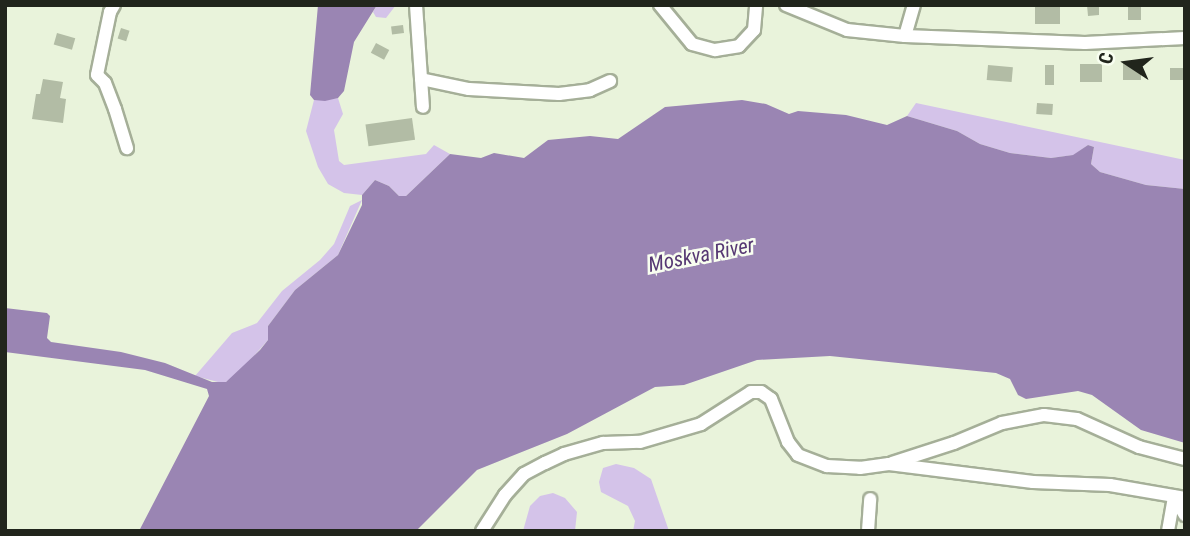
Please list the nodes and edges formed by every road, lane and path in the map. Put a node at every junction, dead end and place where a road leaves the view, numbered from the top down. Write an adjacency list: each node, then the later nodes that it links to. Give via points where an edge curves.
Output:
1 (114, 5): 12 (street, via 97,75 115,109)
2 (416, 5): 9 (street)
3 (660, 5): 4 (street, via 692,44 715,50 739,47 754,30)
4 (757, 5)
5 (786, 5): 7 (street, via 847,30)
6 (914, 5): 7 (street)
7 (905, 37): 8 (street, via 1085,43)
8 (1185, 38)
9 (421, 79): 10 (street, via 469,89 559,94 590,90); 11 (street)
10 (610, 80)
11 (423, 107)
12 (127, 148)
13 (1185, 460): 14 (street, via 1139,447 1077,419 1044,415 1002,423)
14 (889, 464): 15 (street, via 1033,482 1110,485); 18 (street, via 859,468 808,461 788,442 771,399 751,392 701,424 640,442 603,443 545,463 524,474)
15 (1179, 498): 17 (street); 20 (street)
16 (870, 499): 19 (street)
17 (1185, 514)
18 (482, 531)
19 (868, 531)
20 (1168, 531)

